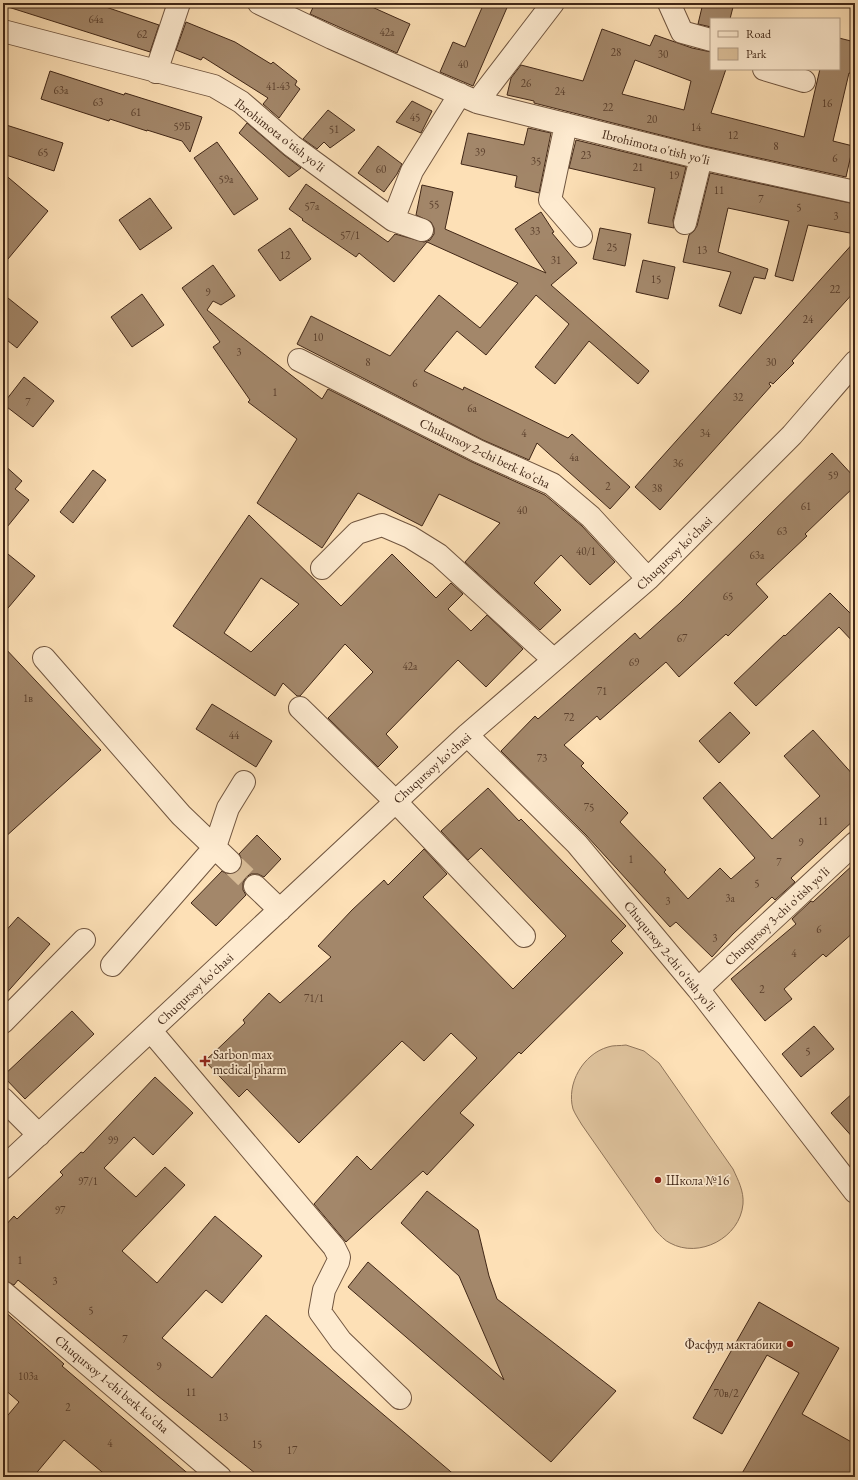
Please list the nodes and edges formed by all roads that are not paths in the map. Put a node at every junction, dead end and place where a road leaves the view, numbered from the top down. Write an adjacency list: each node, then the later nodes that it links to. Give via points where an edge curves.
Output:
1 (179, 3): 8 (street)
2 (259, 3): 10 (street, Ibrohimota o'tish yo'li)
3 (553, 3): 10 (street)
4 (669, 3): 6 (street, via 682,32)
5 (3, 31): 8 (street, Ibrohimota o'tish yo'li)
6 (710, 40)
7 (767, 70): 9 (street)
8 (156, 72): 14 (street, Ibrohimota o'tish yo'li, via 182,76 214,86 234,98 292,146)
9 (804, 81)
10 (468, 98): 11 (street, Ibrohimota o'tish yo'li); 14 (street, via 412,171)
11 (566, 124): 12 (street, Ibrohimota o'tish yo'li); 17 (street, via 550,200)
12 (701, 158): 13 (street, Ibrohimota o'tish yo'li); 15 (street)
13 (855, 192)
14 (393, 220): 16 (street, Ibrohimota o'tish yo'li)
15 (685, 223)
16 (422, 230)
17 (581, 236)
18 (299, 360): 21 (street, Chukursoy 2-chi berk ko'cha, via 478,451 552,484 591,517)
19 (855, 362): 21 (street, Chuqursoy ko'chasi, via 792,435)
20 (322, 568): 23 (street, via 358,533 382,525 410,537 438,555)
21 (648, 579): 23 (street, Chuqursoy ko'chasi)
22 (44, 658): 29 (street, via 181,814)
23 (554, 660): 25 (street, Chuqursoy ko'chasi)
24 (300, 708): 27 (street)
25 (467, 735): 27 (street, Chuqursoy ko'chasi); 36 (street, Chuqursoy 2-chi o'tish yo'li, via 577,844)
26 (244, 782): 29 (street, via 228,808)
27 (395, 801): 32 (street, Chuqursoy ko'chasi); 33 (street)
28 (855, 843): 36 (street, Chuqursoy 3-chi o'tish yo'li)
29 (215, 847): 30 (street); 35 (street)
30 (230, 862)
31 (255, 886): 32 (street)
32 (280, 910): 38 (street, Chuqursoy ko'chasi)
33 (524, 936)
34 (84, 940): 37 (street)
35 (112, 965)
36 (698, 989): 42 (street, Chuqursoy 2-chi o'tish yo'li)
37 (3, 1022)
38 (151, 1031): 40 (street, Chuqursoy ko'chasi); 44 (street, via 334,1247 339,1257 338,1262 324,1290 320,1312 341,1341)
39 (3, 1099): 40 (street)
40 (39, 1135): 41 (street, Chuqursoy ko'chasi)
41 (3, 1168)
42 (855, 1192)
43 (3, 1292): 45 (street, Chuqursoy 1-chi berk ko'cha)
44 (400, 1398)
45 (220, 1477)

